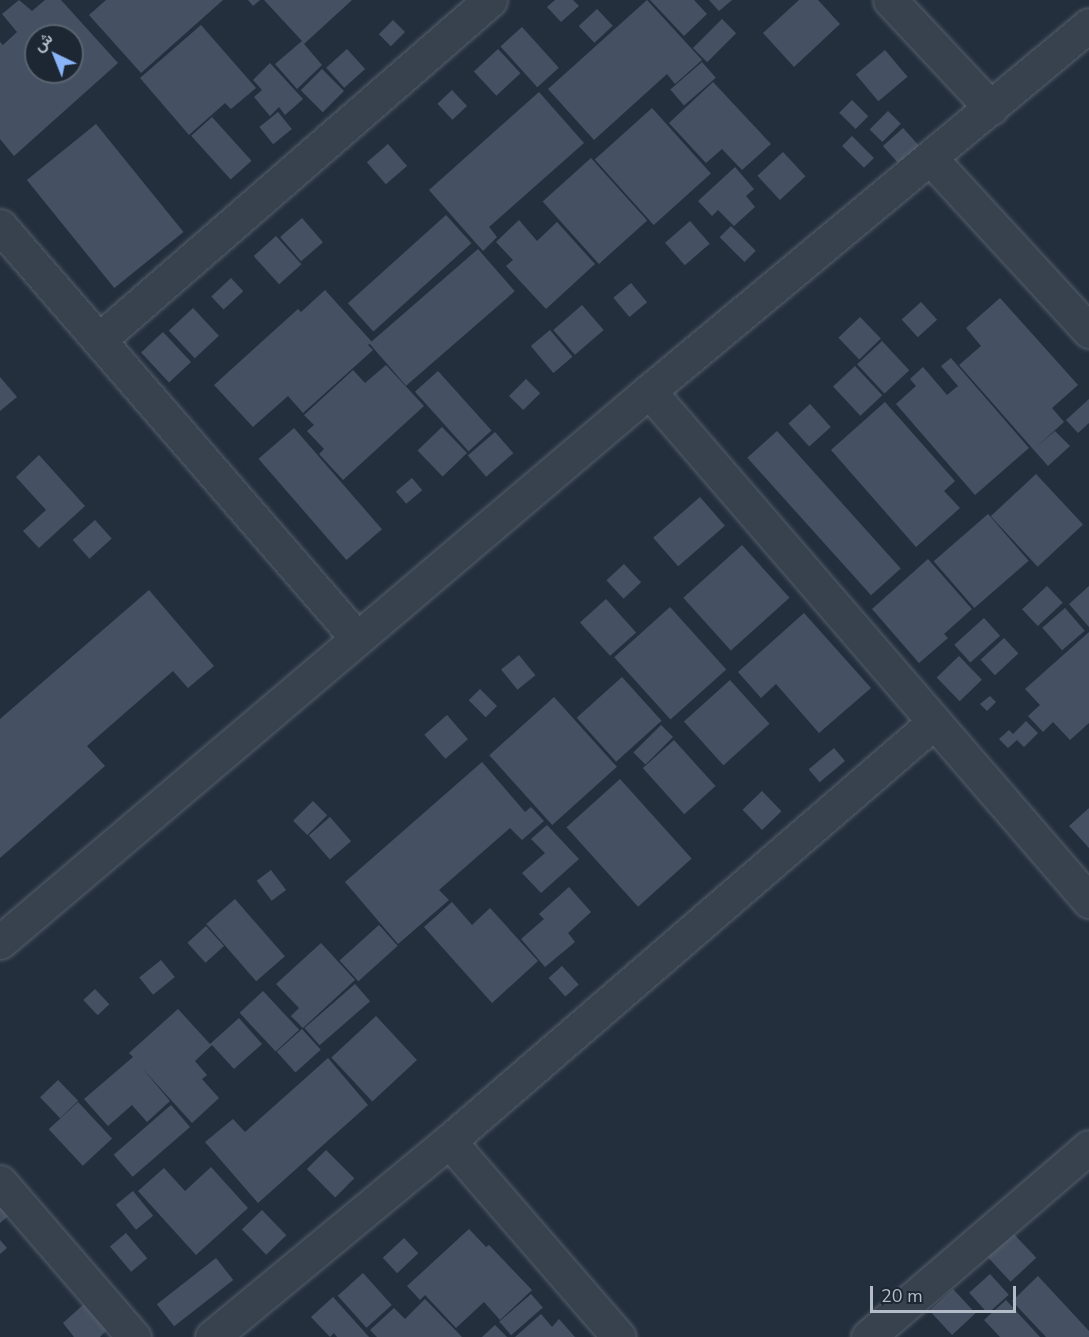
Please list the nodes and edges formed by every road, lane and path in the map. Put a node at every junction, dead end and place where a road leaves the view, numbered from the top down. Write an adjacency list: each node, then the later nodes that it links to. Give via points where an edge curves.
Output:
1 (490, 0): 8 (street)
2 (891, 0): 4 (street)
3 (1089, 25): 4 (street)
4 (991, 108): 5 (street)
5 (931, 159): 7 (street); 9 (street)
6 (0, 226): 8 (street)
7 (1089, 331)
8 (99, 340): 10 (street)
9 (649, 391): 10 (street); 11 (street)
10 (357, 638): 13 (street)
11 (934, 722): 12 (street); 14 (street)
12 (1089, 901)
13 (0, 942)
14 (449, 1141): 18 (street); 19 (street)
15 (1089, 1147): 20 (street)
16 (0, 1182): 17 (street)
17 (134, 1337)
18 (212, 1337)
19 (619, 1337)
20 (868, 1337)

